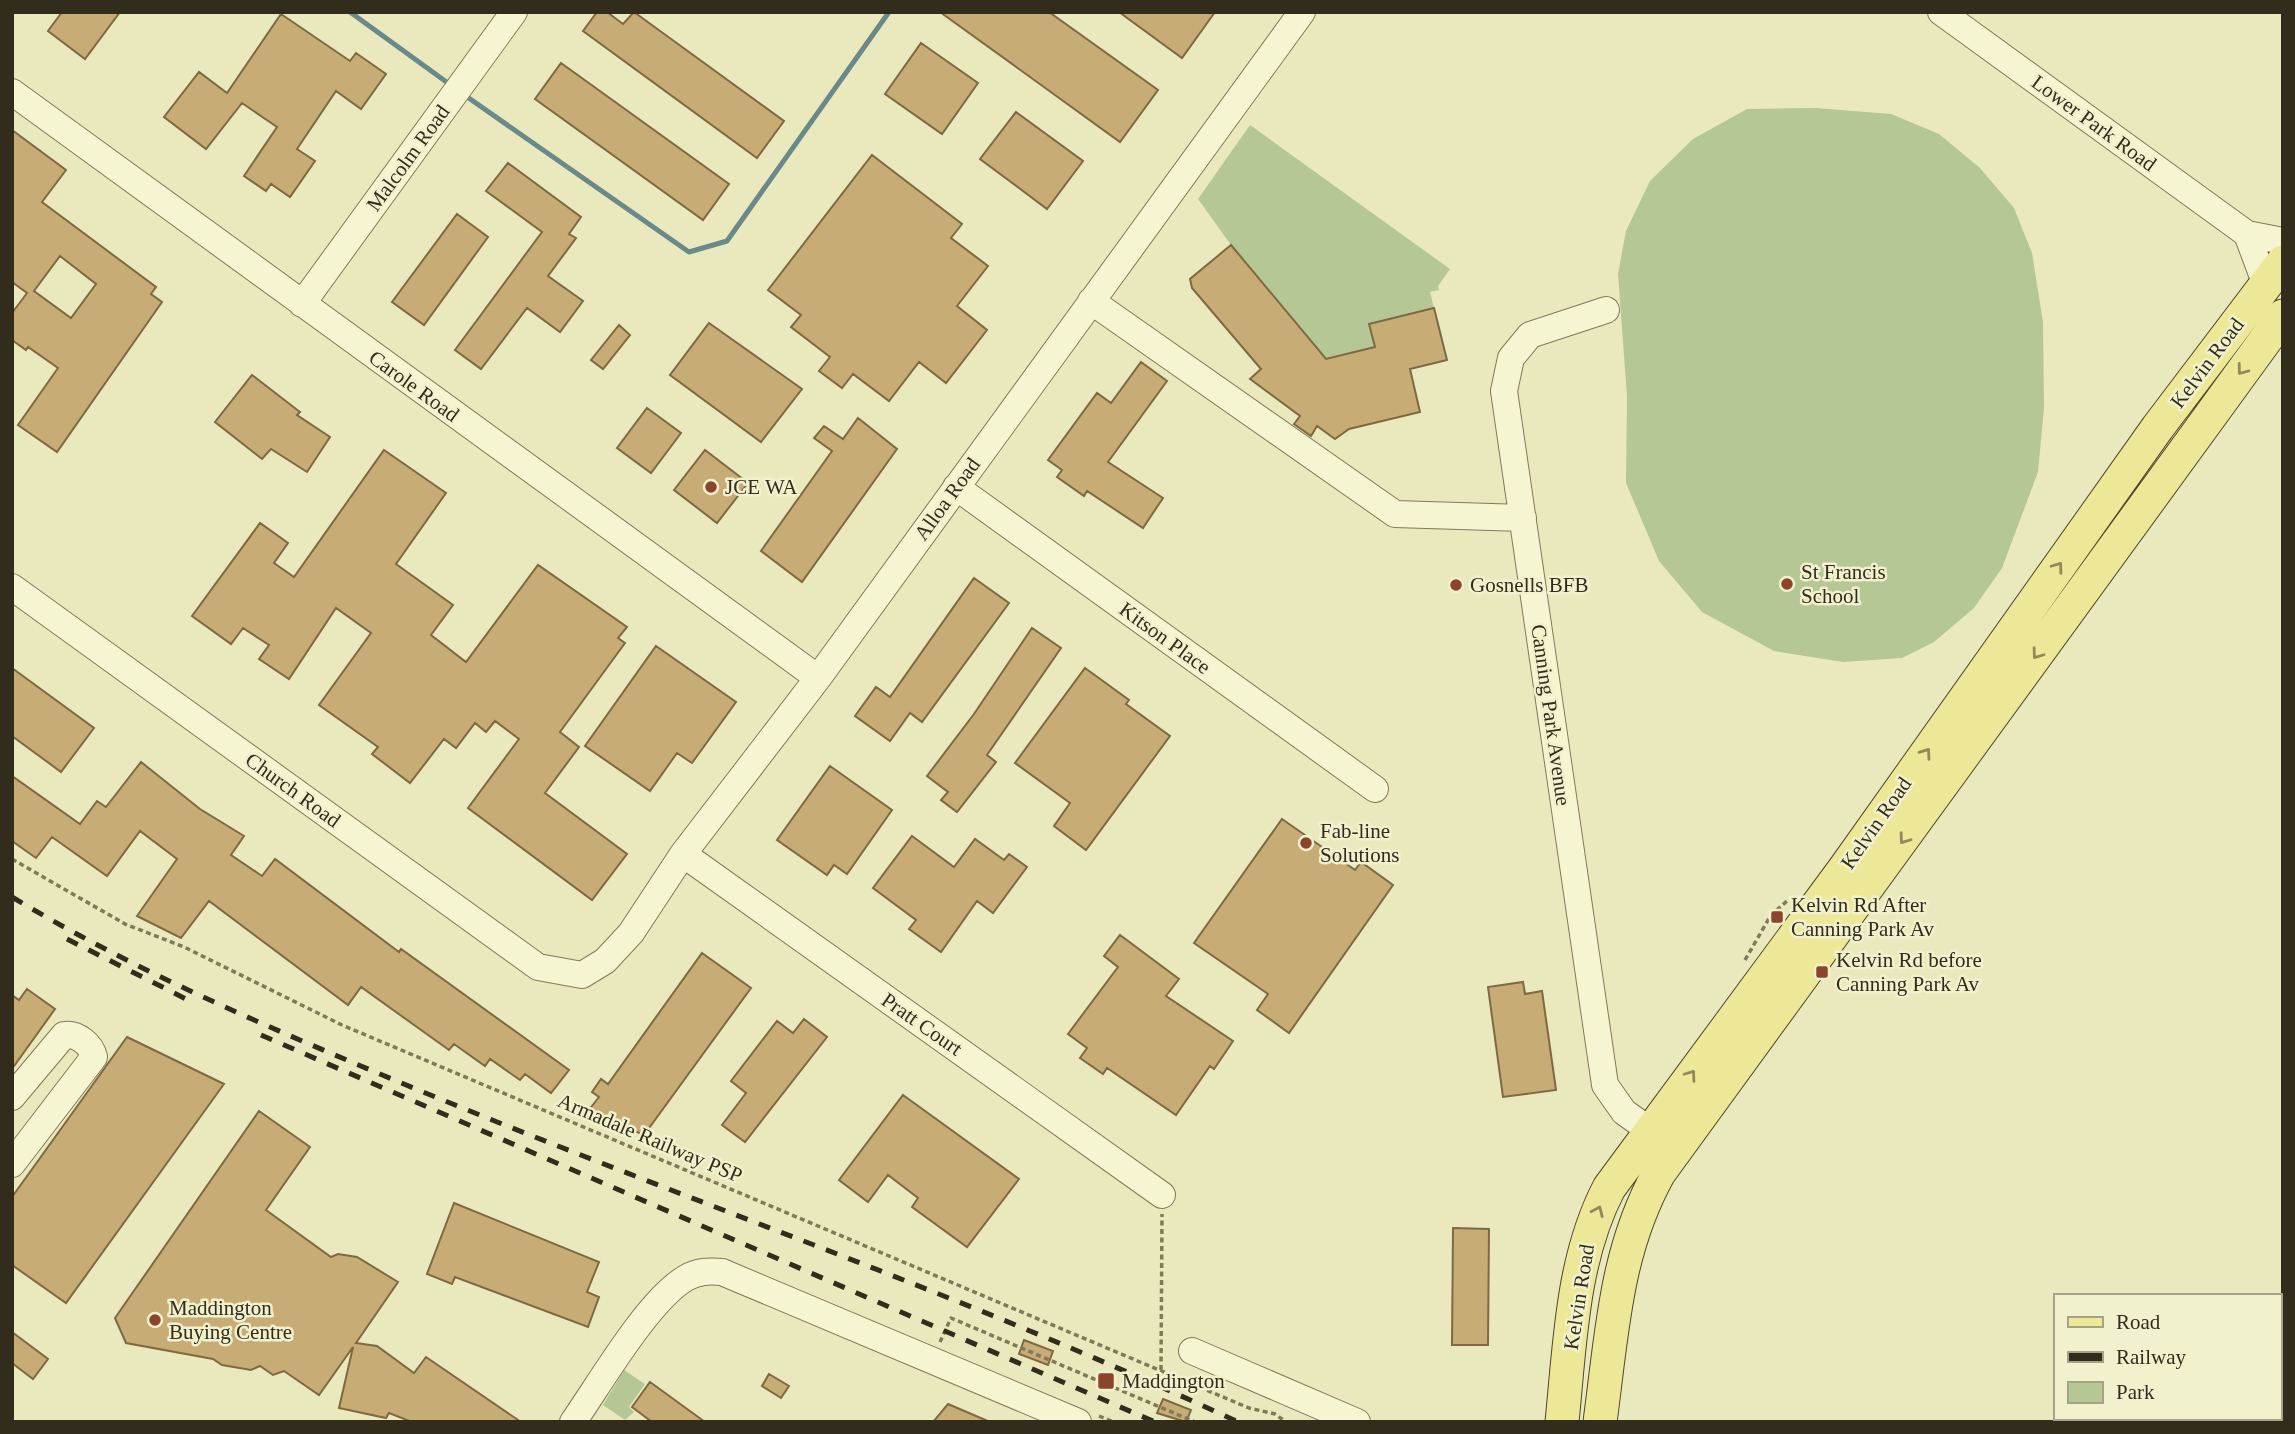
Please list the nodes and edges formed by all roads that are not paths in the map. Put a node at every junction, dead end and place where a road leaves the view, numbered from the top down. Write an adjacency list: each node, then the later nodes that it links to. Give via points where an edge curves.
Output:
1 (514, 12): 9 (street, Malcolm Road)
2 (1301, 12): 8 (street, Alloa Road)
3 (1941, 12): 5 (street, Lower Park Road)
4 (12, 92): 9 (street, Carole Road)
5 (2247, 234): 6 (street, Lower Park Road); 7 (street)
6 (2283, 241)
7 (2274, 274): 18 (main road, Kelvin Road, one-way to 7, via 2158,427)
8 (1091, 301): 12 (street, Alloa Road); 13 (street, via 1395,514)
9 (302, 304): 15 (street, Carole Road)
10 (1606, 310): 13 (street, Canning Park Avenue, via 1530,335 1511,358 1504,391)
11 (2283, 316): 18 (main road, Kelvin Road, one-way to 18)
12 (956, 487): 15 (street, Alloa Road); 16 (street, Kitson Place)
13 (1523, 518): 21 (street, Canning Park Avenue, via 1605,1085 1624,1112)
14 (12, 587): 19 (street, Church Road, via 538,967)
15 (818, 678): 17 (street, Alloa Road)
16 (1375, 789)
17 (683, 854): 19 (street, Alloa Road, via 631,933 604,961); 23 (street, Pratt Court)
18 (1857, 877): 21 (main road, Kelvin Road)
19 (582, 975)
20 (12, 1097): 22 (street, via 64,1035 78,1038 92,1051 94,1058)
21 (1663, 1140): 25 (main road, Kelvin Road, via 1630,1235 1611,1329); 29 (main road, Kelvin Road, one-way to 21, via 1576,1293 1587,1240 1609,1188)
22 (12, 1164)
23 (1162, 1195)
24 (1192, 1351): 28 (street)
25 (1600, 1420)
26 (573, 1422): 27 (street, via 651,1312 685,1278 703,1271 722,1272)
27 (1078, 1422)
28 (1357, 1422)
29 (1562, 1422)

